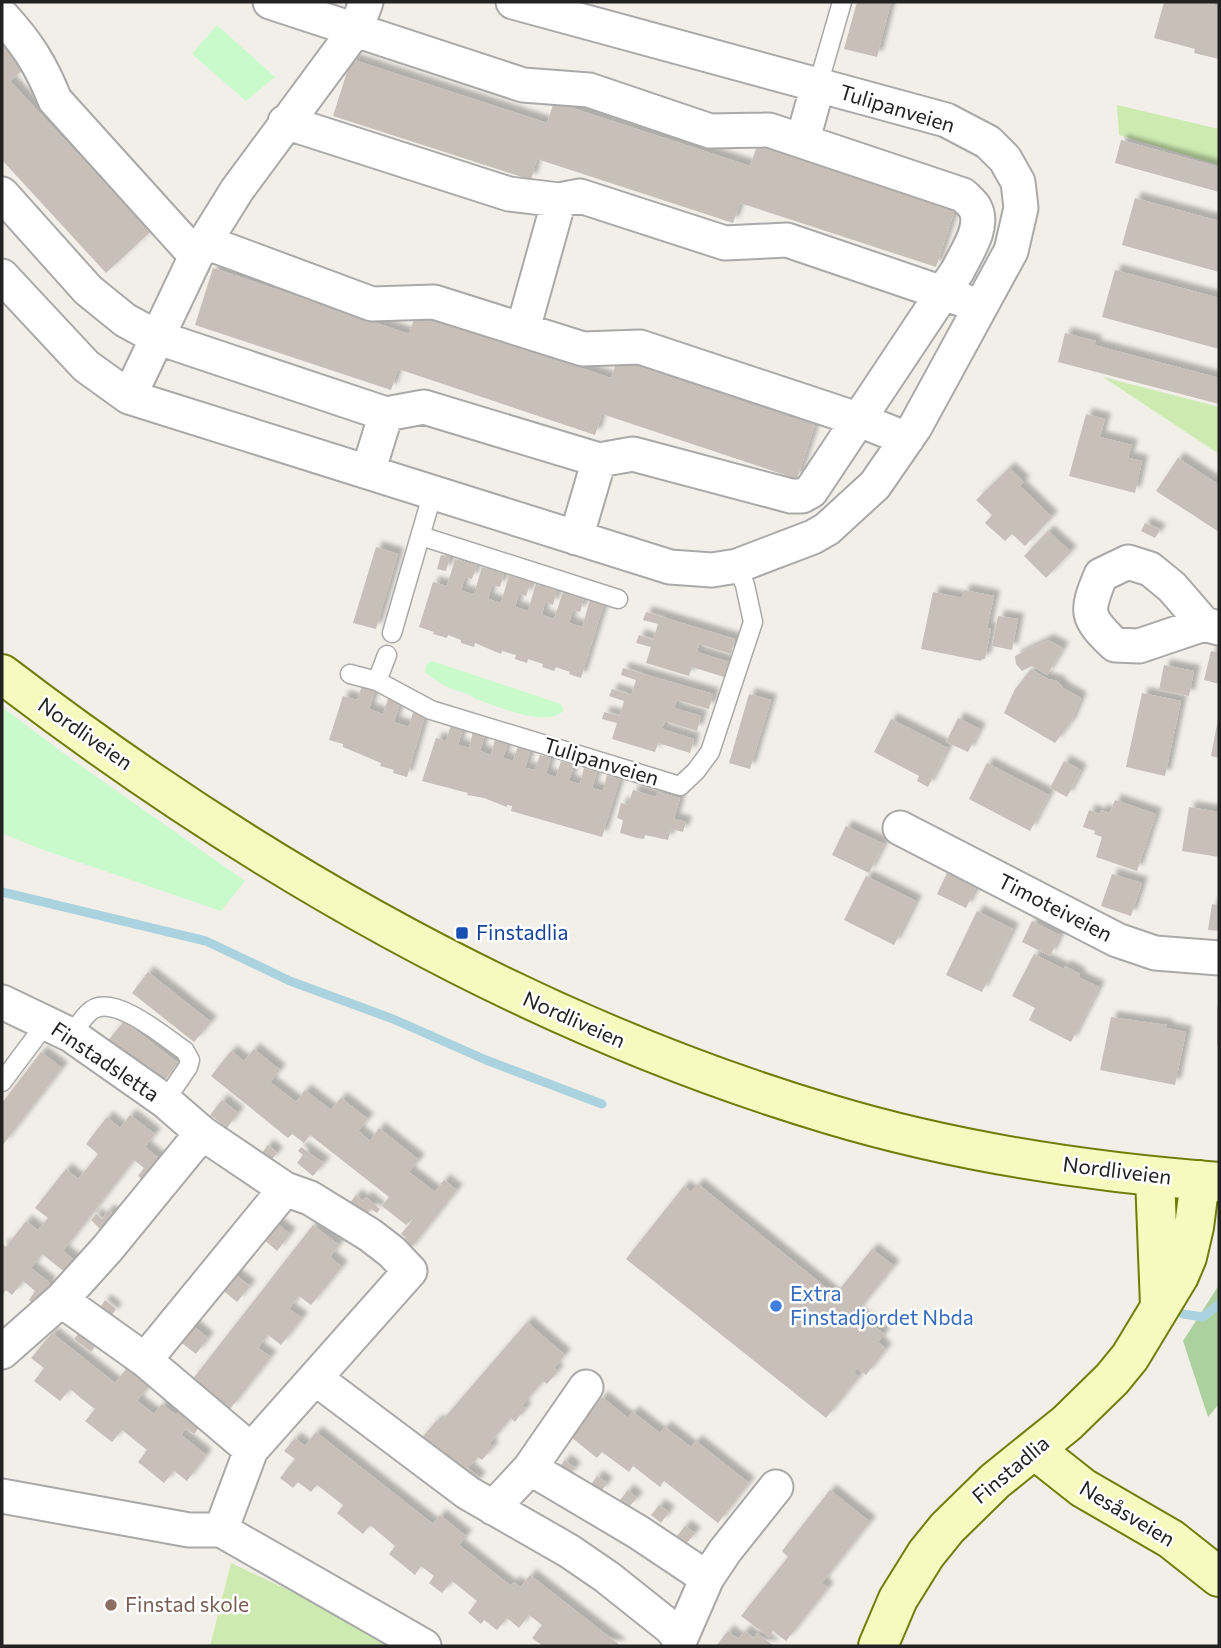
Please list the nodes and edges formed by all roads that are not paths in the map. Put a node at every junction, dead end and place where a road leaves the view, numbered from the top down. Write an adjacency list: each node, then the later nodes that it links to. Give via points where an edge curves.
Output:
1 (270, 2): 5 (street)
2 (513, 2): 4 (street, Tulipanveien)
3 (842, 2): 7 (lane)
4 (564, 8): 7 (street, Tulipanveien)
5 (361, 15): 8 (street); 9 (street, via 523,85 589,90 710,131 769,130)
6 (2, 16): 12 (street, via 24,39 55,100)
7 (818, 85): 9 (street); 15 (street, Tulipanveien, via 946,120 988,142 1005,159 1018,182 1021,208 1012,251)
8 (285, 122): 11 (street, via 509,194); 12 (street)
9 (803, 139): 14 (street, via 964,195 978,217 976,234)
10 (2, 194): 17 (street, via 88,289 125,320)
11 (559, 200): 14 (street, via 580,196 725,243 787,240); 16 (street)
12 (200, 249): 16 (street, via 372,304 434,302); 17 (street)
13 (2, 276): 18 (street, Tulipanveien, via 86,366)
14 (942, 294): 15 (street); 20 (street)
15 (982, 306): 21 (street, Tulipanveien)
16 (523, 329): 20 (street, via 583,349 639,346)
17 (156, 337): 18 (street); 19 (street)
18 (129, 397): 23 (street, Tulipanveien)
19 (386, 414): 22 (street, via 424,407); 23 (street)
20 (857, 419): 21 (street); 22 (street, via 811,491 802,496 633,454)
21 (907, 439): 27 (street, Tulipanveien, via 875,485 827,529)
22 (599, 460): 26 (street)
23 (368, 472): 24 (street, Tulipanveien)
24 (433, 492): 25 (lane); 26 (street, Tulipanveien)
25 (421, 536): 28 (lane); 29 (lane)
26 (576, 538): 27 (street, Tulipanveien, via 670,567 712,570)
27 (737, 566): 33 (lane, Tulipanveien, via 753,622 710,752 680,786 430,710)
28 (618, 599)
29 (392, 633)
30 (387, 655): 33 (lane)
31 (2, 674): 42 (main road, Nordliveien, via 284,869 389,930 622,1042 785,1101 877,1128 1029,1160)
32 (350, 674): 33 (lane, Tulipanveien)
33 (377, 681)
34 (900, 828): 35 (street, Timoteiveien, via 1116,940 1155,953)
35 (1219, 958)
36 (2, 1002): 37 (street, Finstadsletta)
37 (59, 1029): 38 (lane); 40 (street, Finstadsletta); 40 (lane, via 93,1009 123,1009 185,1051 188,1067)
38 (9, 1059): 39 (lane)
39 (2, 1082)
40 (165, 1101): 41 (street, Finstadsletta)
41 (202, 1133): 44 (street, Finstadsletta); 45 (street)
42 (1155, 1177): 43 (main road, Nordliveien); 46 (main road)
43 (1209, 1181): 46 (main road, Finstadlia, via 1187,1257)
44 (285, 1189): 48 (street); 49 (street, Finstadsletta, via 310,1198 370,1235 410,1271)
45 (61, 1300): 47 (street); 48 (street)
46 (1160, 1306): 52 (main road, Finstadlia, via 1112,1380)
47 (2, 1352)
48 (145, 1360): 51 (street)
49 (315, 1378): 51 (street); 56 (street)
50 (586, 1387): 53 (street)
51 (251, 1450): 57 (street)
52 (1035, 1450): 58 (main road, Nesåsveien, via 1083,1488 1171,1539); 62 (main road, Finstadlia, via 995,1481 926,1554 898,1599)
53 (530, 1468): 56 (street); 59 (street)
54 (776, 1487): 59 (street)
55 (2, 1496): 57 (street, via 189,1530)
56 (493, 1508): 60 (street, via 607,1577 671,1628)
57 (221, 1530): 61 (street)
58 (1219, 1577)
59 (707, 1578): 60 (street)
60 (680, 1643)
61 (424, 1646)
62 (878, 1646)

